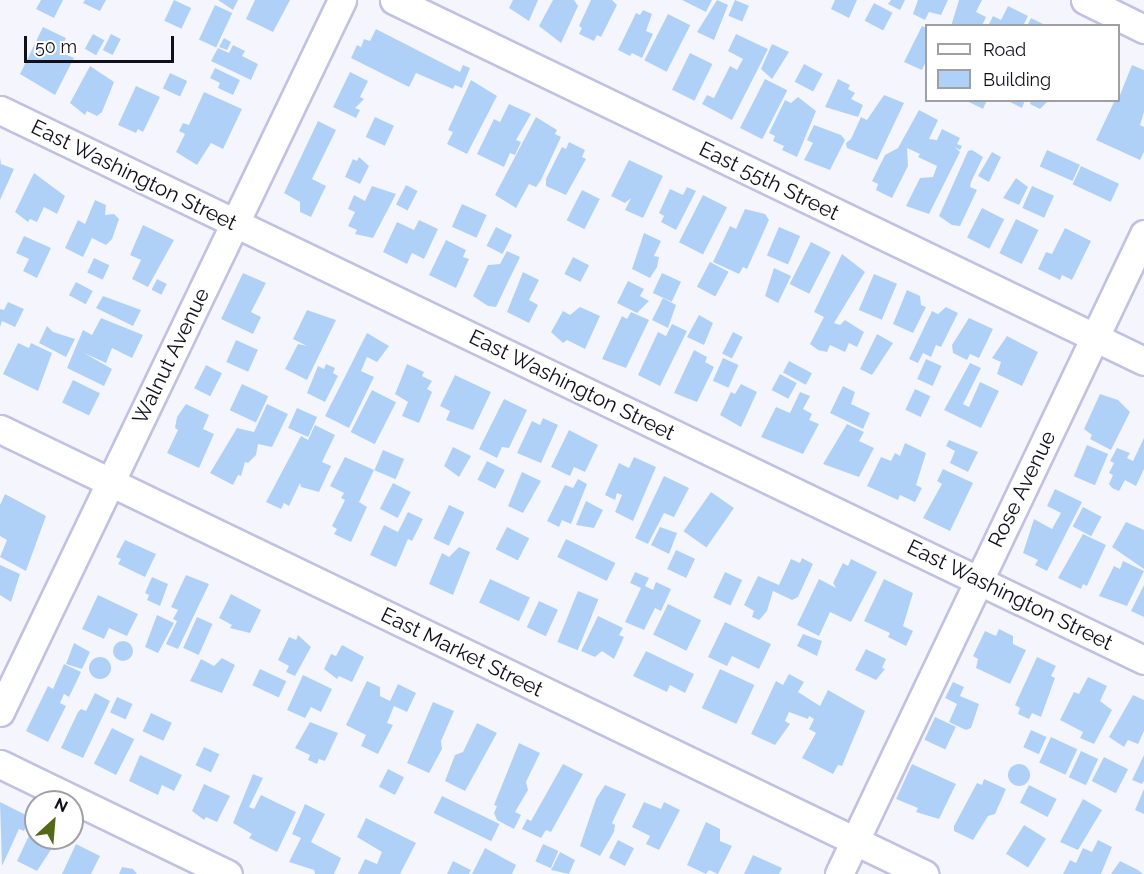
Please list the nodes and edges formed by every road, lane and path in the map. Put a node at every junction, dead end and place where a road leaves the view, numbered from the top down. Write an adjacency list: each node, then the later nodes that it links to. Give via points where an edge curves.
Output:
1 (342, 0): 6 (street, Walnut Avenue)
2 (394, 0): 8 (street, East 55th Street)
3 (1085, 0): 4 (street)
4 (1144, 29)
5 (0, 110): 6 (street, East Washington Street)
6 (234, 223): 11 (street, Walnut Avenue); 12 (street, East Washington Street)
7 (1144, 234): 8 (street, Rose Avenue)
8 (1095, 338): 9 (street, East 55th Street); 12 (street, Rose Avenue)
9 (1144, 361)
10 (0, 429): 11 (street, East Market Street)
11 (110, 482): 14 (street, Walnut Avenue); 16 (street, East Market Street)
12 (979, 579): 13 (street, East Washington Street); 16 (street, Rose Avenue)
13 (1144, 660)
14 (0, 712)
15 (0, 764): 17 (street)
16 (855, 841): 18 (street, Rose Avenue); 19 (street, East Market Street)
17 (228, 874)
18 (839, 874)
19 (924, 874)

